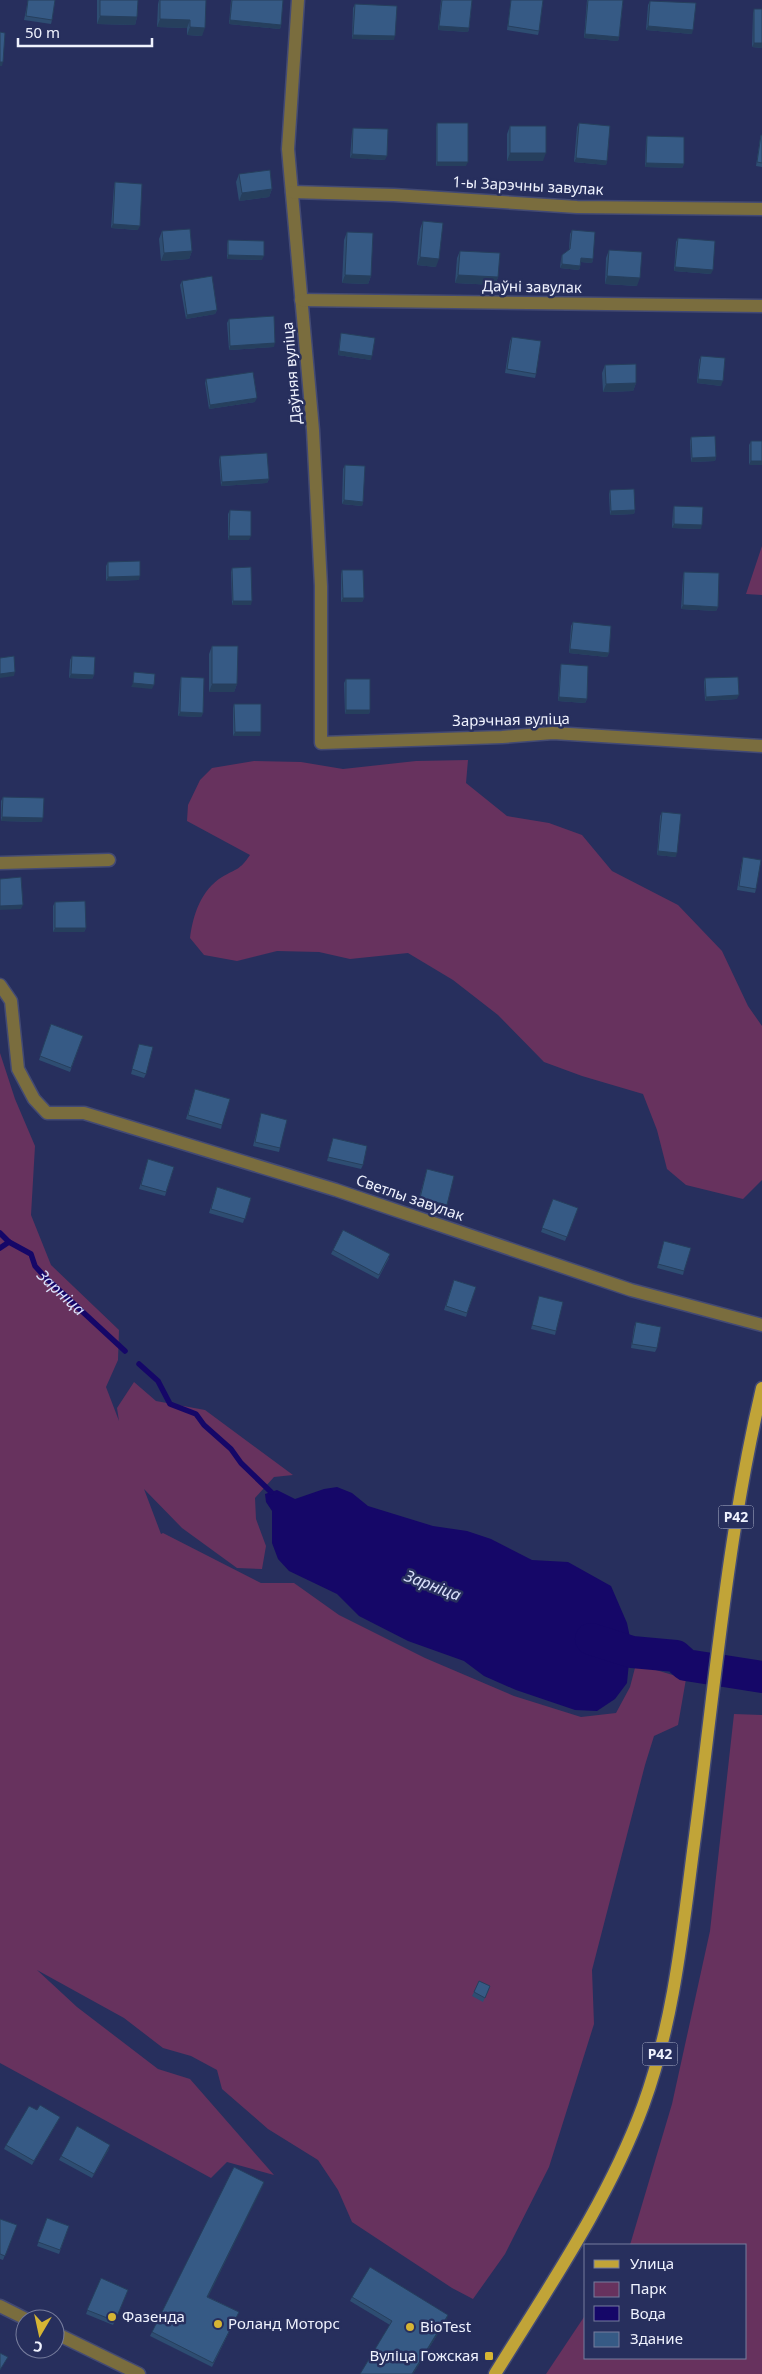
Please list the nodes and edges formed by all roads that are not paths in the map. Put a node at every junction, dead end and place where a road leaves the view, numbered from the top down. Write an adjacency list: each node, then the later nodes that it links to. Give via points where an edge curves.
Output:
1 (298, 0): 2 (street, Даўняя вуліца, via 288,149)
2 (292, 192): 3 (street, 1-ы Зарэчны завулак, via 577,207); 4 (street, Даўняя вуліца)
3 (762, 209)
4 (301, 300): 5 (street, Даўні завулак); 6 (street, Даўняя вуліца, via 314,430 321,576)
5 (762, 306)
6 (321, 743): 7 (street, Зарэчная вуліца, via 553,733)
7 (762, 746)
8 (109, 860): 9 (street)
9 (0, 863)
10 (0, 985): 11 (street, Светлы завулак, via 11,1001 18,1069 34,1099 46,1113 84,1113 336,1190 631,1290)
11 (758, 1324)
12 (762, 1388): 17 (main road, Р42, via 733,1535 678,1967 663,2045 643,2107 619,2162 593,2212)
13 (0, 2306): 14 (street)
14 (15, 2314)
15 (65, 2338): 16 (street)
16 (139, 2374)
17 (495, 2374)

